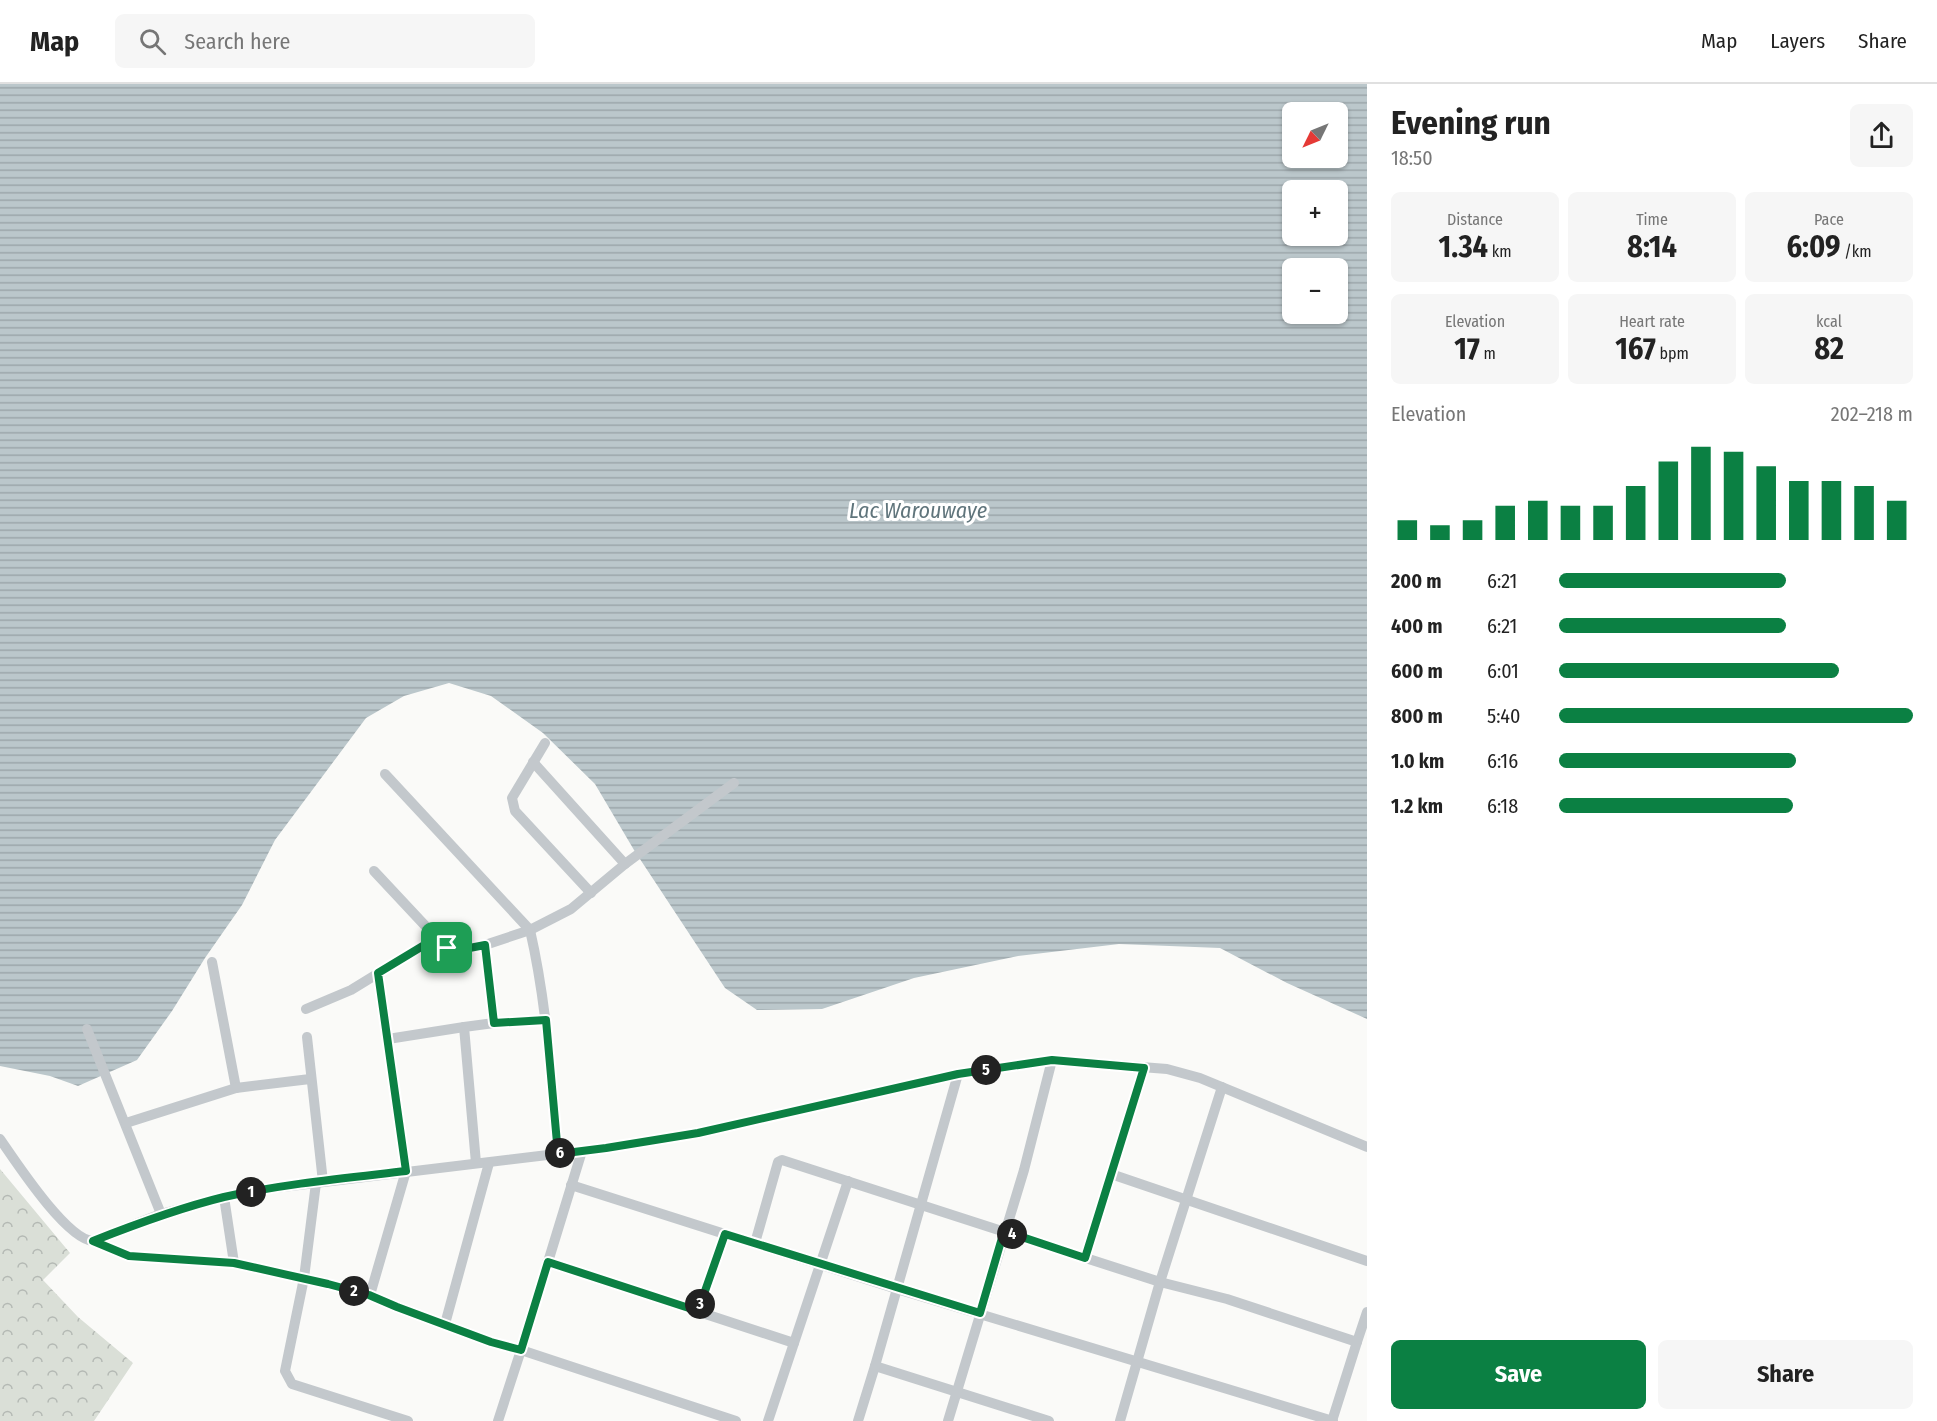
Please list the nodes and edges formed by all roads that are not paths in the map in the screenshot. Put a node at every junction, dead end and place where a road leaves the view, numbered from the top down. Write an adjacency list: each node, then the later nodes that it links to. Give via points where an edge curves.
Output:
1 (545, 743): 2 (street)
2 (533, 762): 5 (street); 7 (street, via 512,798 515,811)
3 (385, 774): 8 (street)
4 (734, 783): 5 (street)
5 (625, 864): 7 (street)
6 (374, 871): 10 (street)
7 (591, 893): 8 (street, via 571,909)
8 (530, 930): 9 (street); 14 (street)
9 (485, 945): 10 (street); 15 (street)
10 (447, 948): 12 (street, via 426,944)
11 (212, 962): 25 (street)
12 (378, 973): 13 (street, via 351,990); 19 (street)
13 (306, 1009)
14 (546, 1020): 15 (street); 30 (street)
15 (494, 1023): 16 (street)
16 (464, 1027): 19 (street); 31 (street)
17 (87, 1029): 26 (street)
18 (307, 1037): 23 (street)
19 (388, 1039): 33 (street)
20 (1052, 1060): 21 (street); 22 (street); 42 (street)
21 (1144, 1068): 24 (street, via 1200,1078); 34 (street)
22 (958, 1074): 29 (street, via 698,1133); 40 (street)
23 (310, 1079): 25 (street); 36 (street)
24 (1222, 1087): 28 (street); 39 (street)
25 (236, 1088): 26 (street)
26 (126, 1123): 41 (street)
27 (0, 1139): 44 (street, via 53,1212 83,1239)
28 (1367, 1147)
29 (582, 1151): 30 (street); 37 (street)
30 (558, 1154): 32 (street)
31 (476, 1163): 32 (street); 33 (street)
32 (489, 1163): 58 (street)
33 (406, 1171): 36 (street); 54 (street)
34 (1111, 1174): 39 (street); 46 (street)
35 (848, 1181): 40 (street); 45 (street, via 778,1162); 50 (street)
36 (319, 1182): 38 (street); 51 (street)
37 (571, 1185): 43 (street); 48 (street)
38 (224, 1197): 41 (street); 49 (street)
39 (1186, 1201): 47 (street); 52 (street)
40 (921, 1204): 42 (street); 53 (street)
41 (161, 1214): 44 (street)
42 (1004, 1231): 46 (street); 57 (street)
43 (725, 1234): 45 (street); 55 (street)
44 (93, 1241): 49 (street, via 129,1256)
45 (754, 1243): 50 (street)
46 (1085, 1258): 52 (street)
47 (1367, 1261)
48 (548, 1262): 55 (street); 61 (street)
49 (234, 1263): 51 (street)
50 (820, 1264): 53 (street); 60 (street)
51 (304, 1278): 54 (street); 65 (street, via 285,1371 292,1384)
52 (1160, 1282): 59 (street, via 1227,1299); 62 (street)
53 (897, 1289): 57 (street); 63 (street)
54 (369, 1295): 58 (street)
55 (698, 1311): 60 (street)
56 (1367, 1312): 59 (street)
57 (980, 1313): 62 (street); 64 (street)
58 (445, 1324): 61 (street)
59 (1357, 1342): 73 (street)
60 (794, 1343): 68 (street)
61 (521, 1350): 66 (street); 67 (street)
62 (1138, 1362): 72 (street); 73 (street)
63 (875, 1365): 64 (street); 69 (street)
64 (956, 1392): 70 (street); 71 (street)
65 (408, 1421)
66 (498, 1421)
67 (735, 1421)
68 (768, 1421)
69 (858, 1421)
70 (948, 1421)
71 (1048, 1421)
72 (1120, 1421)
73 (1333, 1421)

